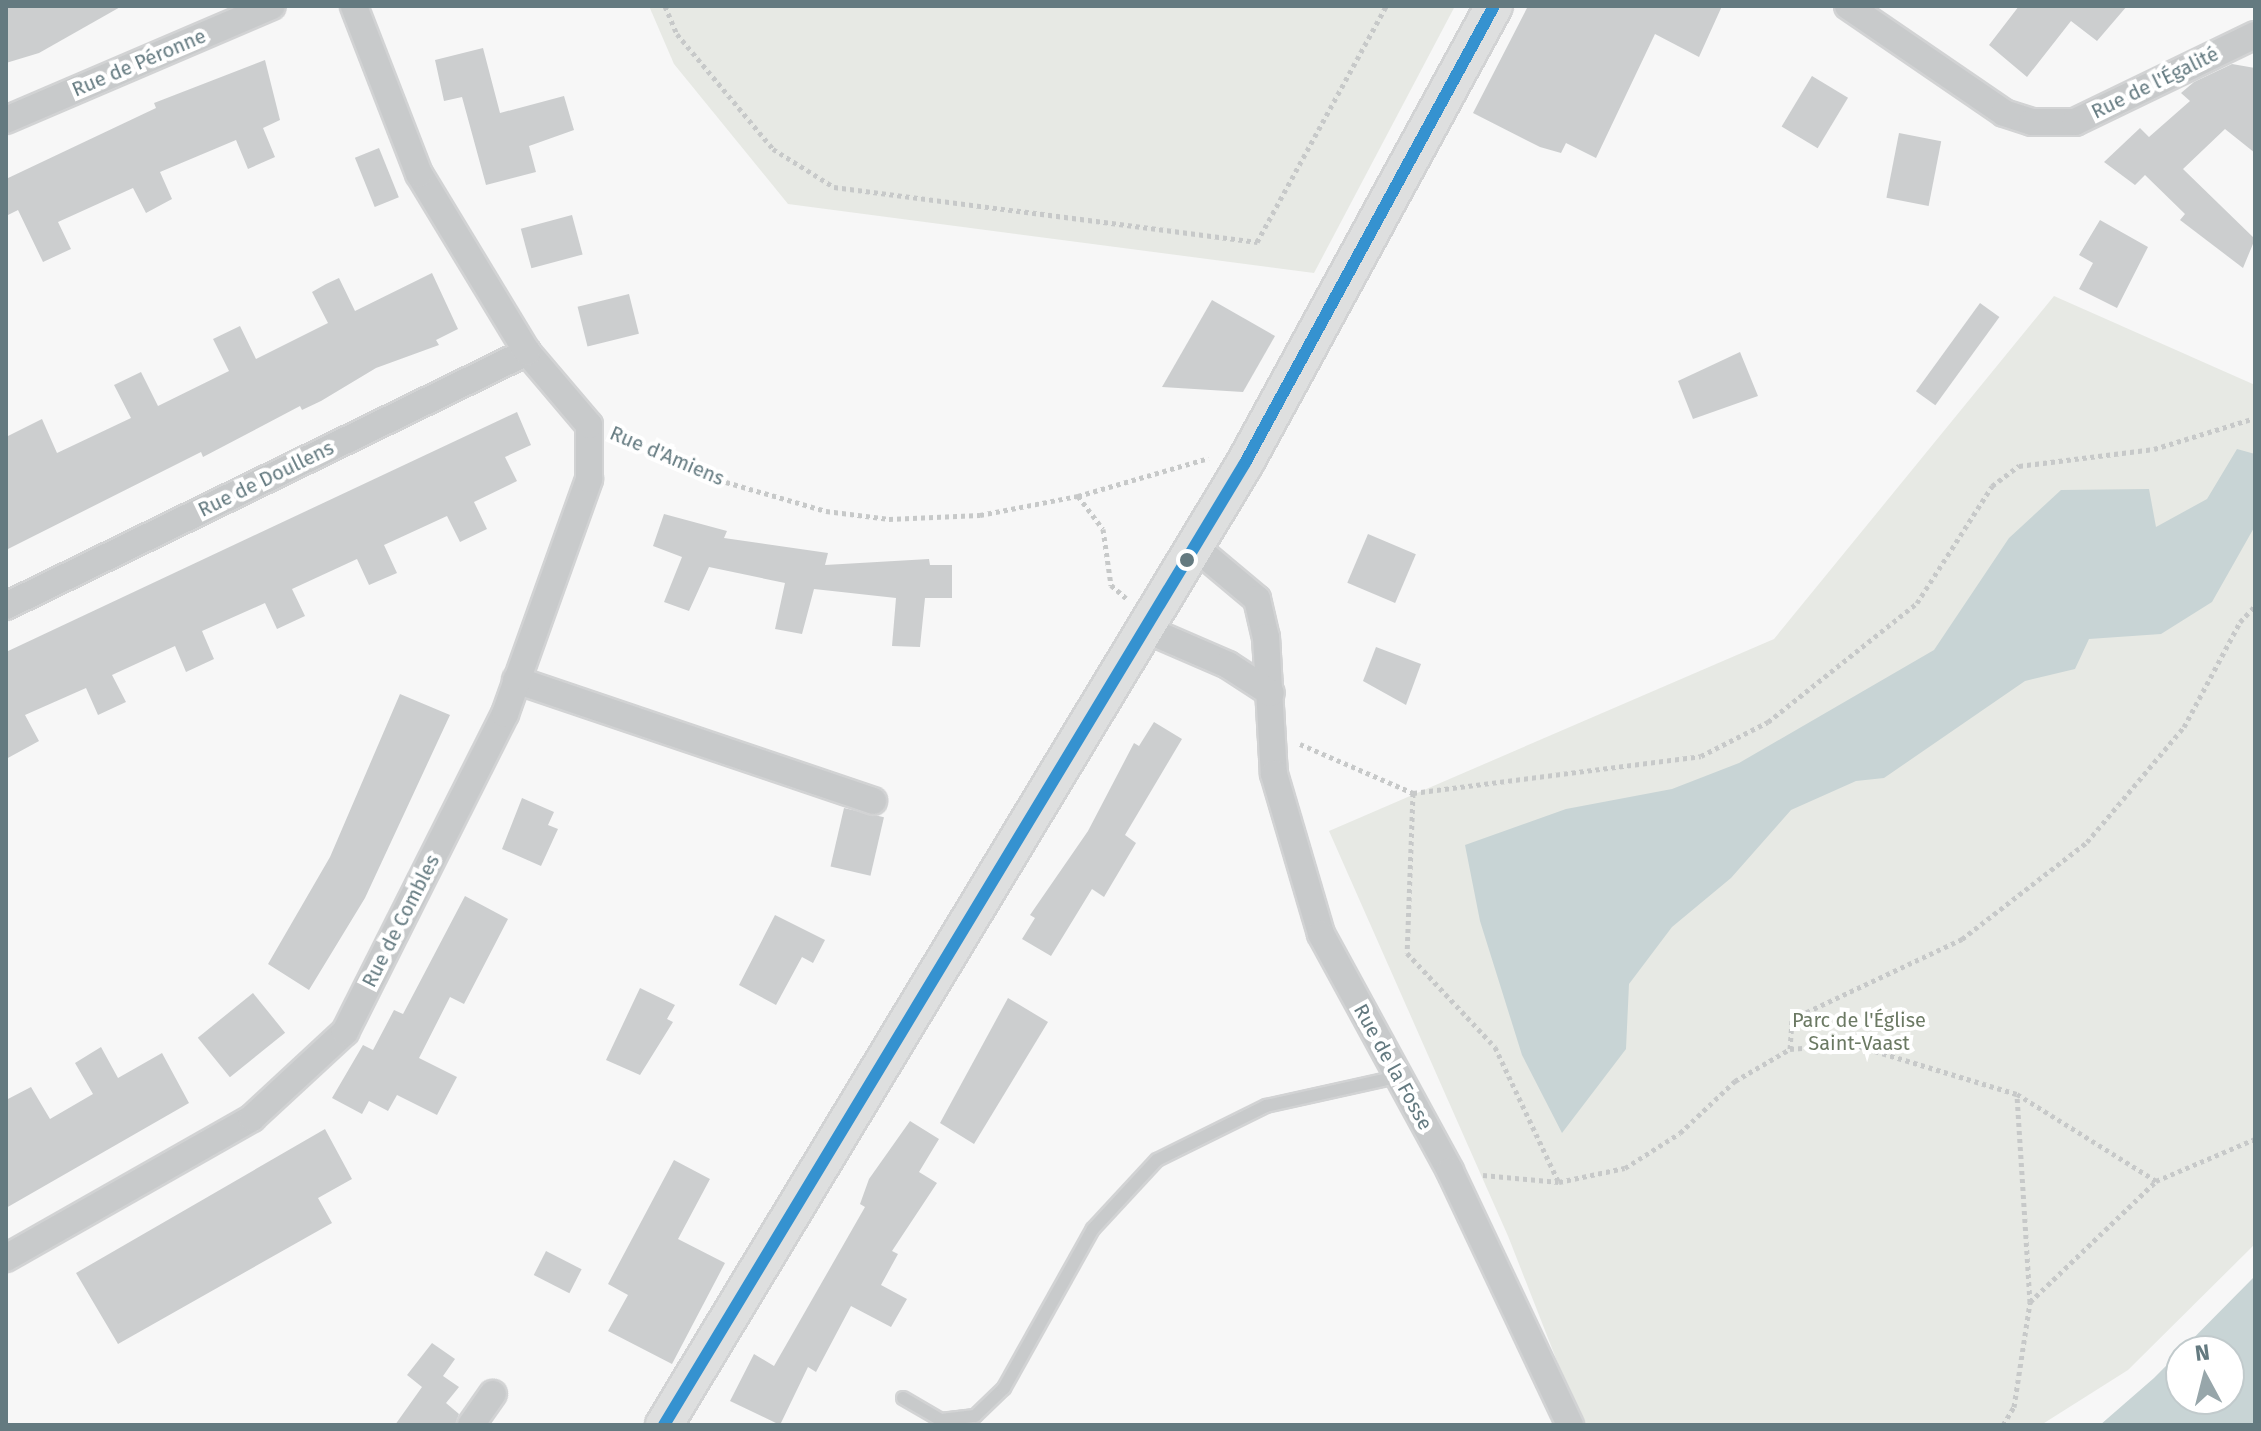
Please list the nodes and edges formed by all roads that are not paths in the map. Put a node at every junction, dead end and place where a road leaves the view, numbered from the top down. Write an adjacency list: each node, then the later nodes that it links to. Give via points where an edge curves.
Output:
1 (272, 6): 6 (street, Rue de Péronne)
2 (354, 6): 7 (street, Rue d'Amiens, via 419,174)
3 (1494, 6): 9 (main road)
4 (1848, 6): 5 (street, Rue de l'Égalité, via 2004,113 2032,122 2075,122)
5 (2255, 35)
6 (6, 120)
7 (527, 352): 8 (street, Rue d'Amiens); 10 (street, Rue de Doullens)
8 (589, 425): 12 (street, Rue de Combles, via 589,479)
9 (1195, 547): 11 (main road); 13 (street, Rue de la Fosse, via 1257,599)
10 (6, 606)
11 (1151, 619): 13 (street); 20 (main road)
12 (516, 680): 14 (street); 16 (street, Rue de Combles, via 505,714 345,1032 252,1118)
13 (1271, 693): 15 (street, Rue de la Fosse, via 1274,774 1293,855 1321,934)
14 (873, 801)
15 (1397, 1077): 18 (lane, via 1266,1106 1157,1160 1093,1229 1004,1388 975,1416 941,1420); 21 (street, Rue de la Fosse, via 1450,1171)
16 (6, 1258)
17 (493, 1394): 19 (street)
18 (903, 1398)
19 (471, 1425)
20 (664, 1425)
21 (1570, 1425)

